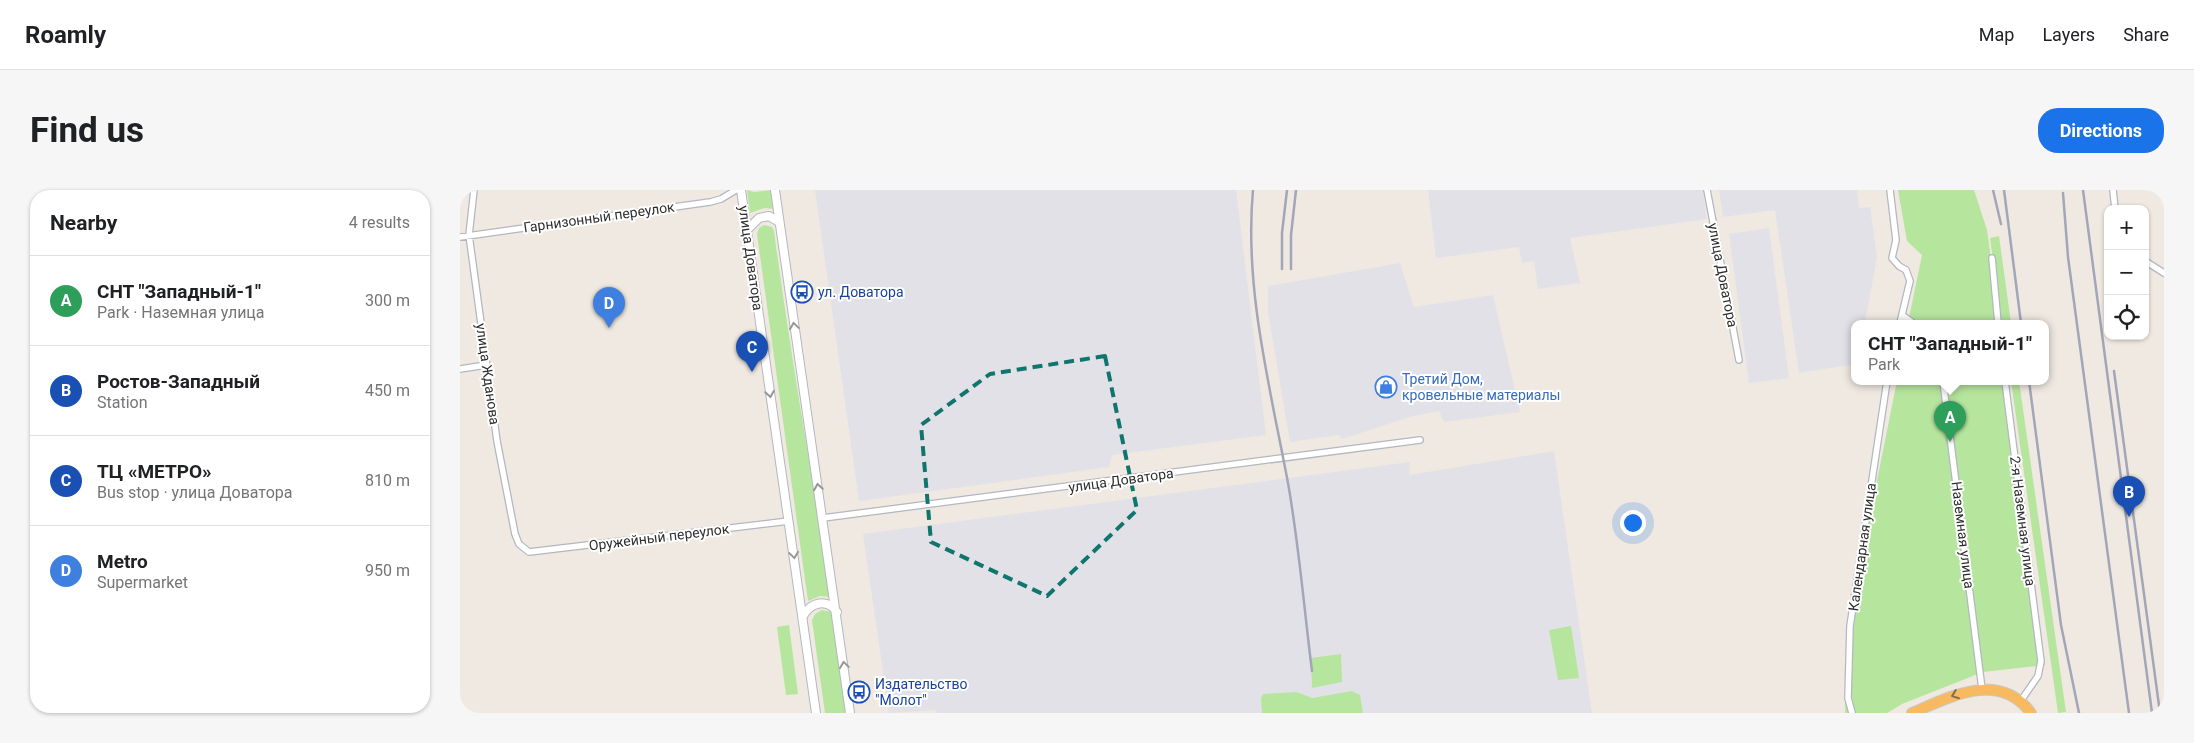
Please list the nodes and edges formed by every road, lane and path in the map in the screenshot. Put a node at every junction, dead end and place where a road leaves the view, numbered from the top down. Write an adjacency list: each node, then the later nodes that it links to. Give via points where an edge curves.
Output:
1 (474, 190): 11 (street, улица Жданова)
2 (736, 190): 11 (street, Гарнизонный переулок, via 721,200 710,202)
3 (741, 190): 10 (street, улица Доватора)
4 (775, 190): 9 (street)
5 (1707, 190): 20 (street, улица Доватора)
6 (1890, 190): 16 (street, via 1896,240 1892,258 1906,270 1910,281)
7 (2113, 190): 8 (street)
8 (2115, 205)
9 (780, 222): 10 (street, via 769,216 759,218); 27 (street, one-way to 9)
10 (747, 230): 28 (street, улица Доватора, one-way to 28)
11 (469, 235): 12 (street, Гарнизонный переулок); 21 (street, улица Жданова)
12 (460, 237)
13 (1992, 258): 19 (street)
14 (2149, 263): 15 (street)
15 (2164, 272)
16 (1902, 315): 17 (street); 18 (street)
17 (1901, 320)
18 (1909, 320)
19 (1998, 320)
20 (1739, 360)
21 (486, 366): 22 (street); 29 (street, улица Жданова, via 515,534 519,544)
22 (460, 369)
23 (1886, 385): 36 (street, Календарная улица, via 1850,626 1848,698)
24 (1944, 385): 32 (street, Наземная улица)
25 (2006, 385): 33 (street, 2-я Наземная улица, via 2041,661 2038,676)
26 (1420, 440): 27 (street, улица Доватора)
27 (823, 518): 30 (street)
28 (789, 521): 29 (street, Оружейный переулок); 31 (street, улица Доватора, one-way to 31)
29 (529, 552)
30 (837, 612): 31 (street, via 830,605 820,603 810,607); 35 (street, one-way to 30)
31 (803, 616): 34 (street, улица Доватора)
32 (1982, 689): 33 (highway, via 2000,692); 37 (highway, one-way to 37, via 1960,693)
33 (2020, 702): 38 (highway)
34 (816, 713)
35 (850, 713)
36 (1852, 713)
37 (1912, 713)
38 (2030, 713)

